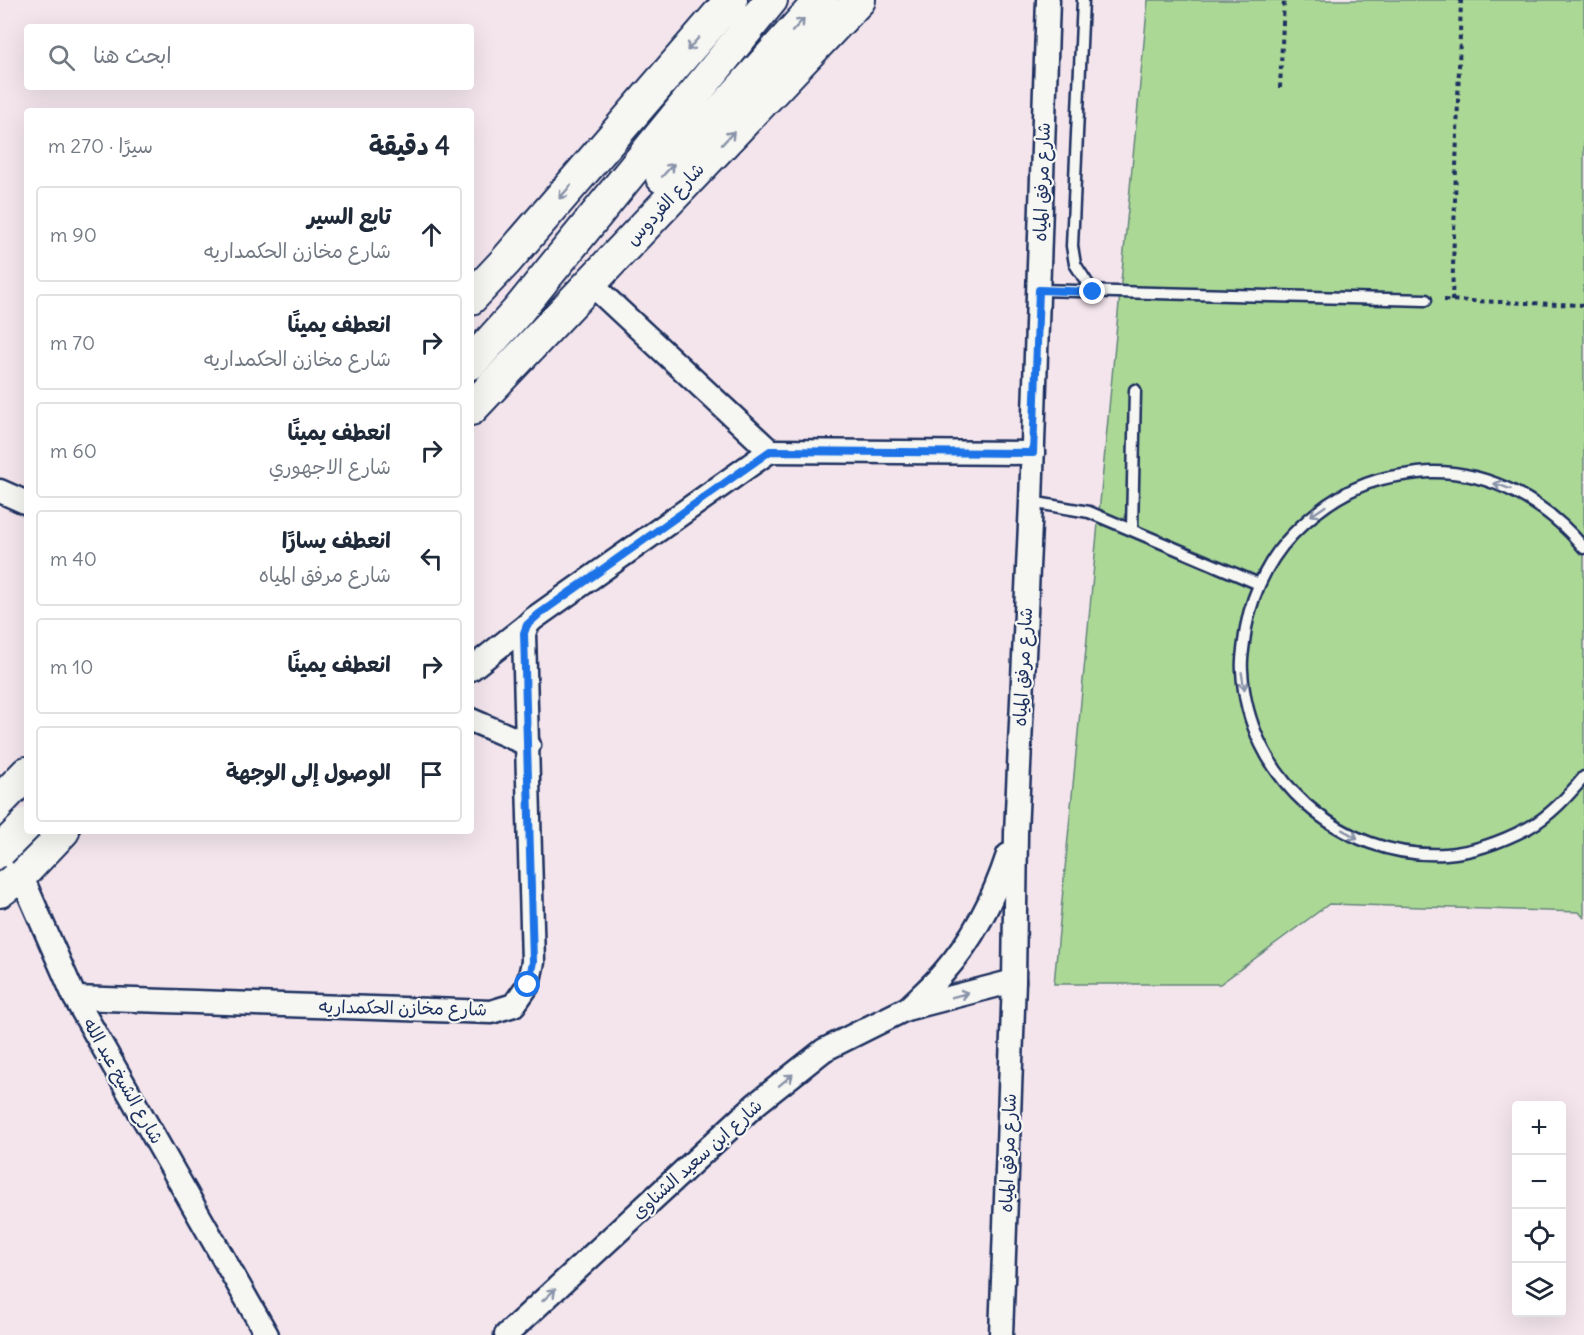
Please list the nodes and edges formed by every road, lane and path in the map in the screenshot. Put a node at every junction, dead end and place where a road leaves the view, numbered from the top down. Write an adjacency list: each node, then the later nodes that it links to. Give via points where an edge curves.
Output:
1 (731, 0): 13 (main road, one-way to 13)
2 (771, 0): 17 (main road)
3 (821, 0): 18 (main road, one-way to 3)
4 (859, 0): 10 (main road, شارع الفردوس, one-way to 4)
5 (1048, 0): 11 (street, شارع مرفق المياه)
6 (1083, 0): 12 (lane, via 1072,246 1075,264)
7 (1284, 0): 9 (path)
8 (1461, 0): 15 (path)
9 (1280, 88)
10 (590, 283): 20 (main road, شارع الفردوس); 21 (street)
11 (1039, 290): 12 (lane); 22 (street, شارع مرفق المياه)
12 (1093, 292): 14 (lane)
13 (474, 295)
14 (1426, 300): 15 (path)
15 (1452, 301): 16 (path)
16 (1584, 305)
17 (474, 360)
18 (474, 379)
19 (1135, 390): 26 (lane)
20 (474, 406)
21 (770, 451): 22 (street); 29 (street)
22 (1033, 453): 25 (street, شارع مرفق المياه)
23 (0, 491): 24 (street)
24 (24, 501)
25 (1031, 502): 26 (lane, via 1089,512); 39 (street, شارع مرفق المياه)
26 (1132, 530): 28 (lane)
27 (1584, 548): 28 (lane, one-way to 28, via 1553,515 1516,492 1475,477 1432,472 1389,477 1348,491 1311,515 1281,546)
28 (1258, 584): 34 (lane, one-way to 34, via 1245,626 1242,670 1249,713 1271,763 1290,790 1322,819 1361,840 1403,852 1447,854 1490,845 1530,827 1564,800)
29 (527, 625): 30 (street); 32 (street, شارع مخازن الحكمداريه, via 524,633)
30 (474, 667)
31 (474, 721): 32 (street)
32 (529, 745): 45 (street, شارع مخازن الحكمداريه, via 533,962 528,985 513,1005 491,1012)
33 (24, 776): 35 (main road)
34 (1584, 777)
35 (0, 801)
36 (24, 811): 41 (main road)
37 (0, 817): 43 (street, شارع الشيخ عبد الله)
38 (24, 827): 42 (main road, bridge)
39 (1016, 833): 44 (street, شارع مرفق المياه); 46 (street, شارع ابن سعيد الشناوى, via 999,883 975,930 944,972)
40 (60, 834): 43 (main road)
41 (0, 835)
42 (0, 851)
43 (10, 883): 45 (street, شارع الشيخ عبد الله)
44 (1014, 981): 46 (street, شارع ابن سعيد الشناوى, one-way to 44); 49 (street, شارع مرفق المياه)
45 (75, 998): 47 (street, شارع الشيخ عبد الله)
46 (906, 1009): 48 (street, شارع ابن سعيد الشناوى, one-way to 46, via 756,1104 824,1050)
47 (267, 1335)
48 (506, 1335)
49 (1001, 1335)

